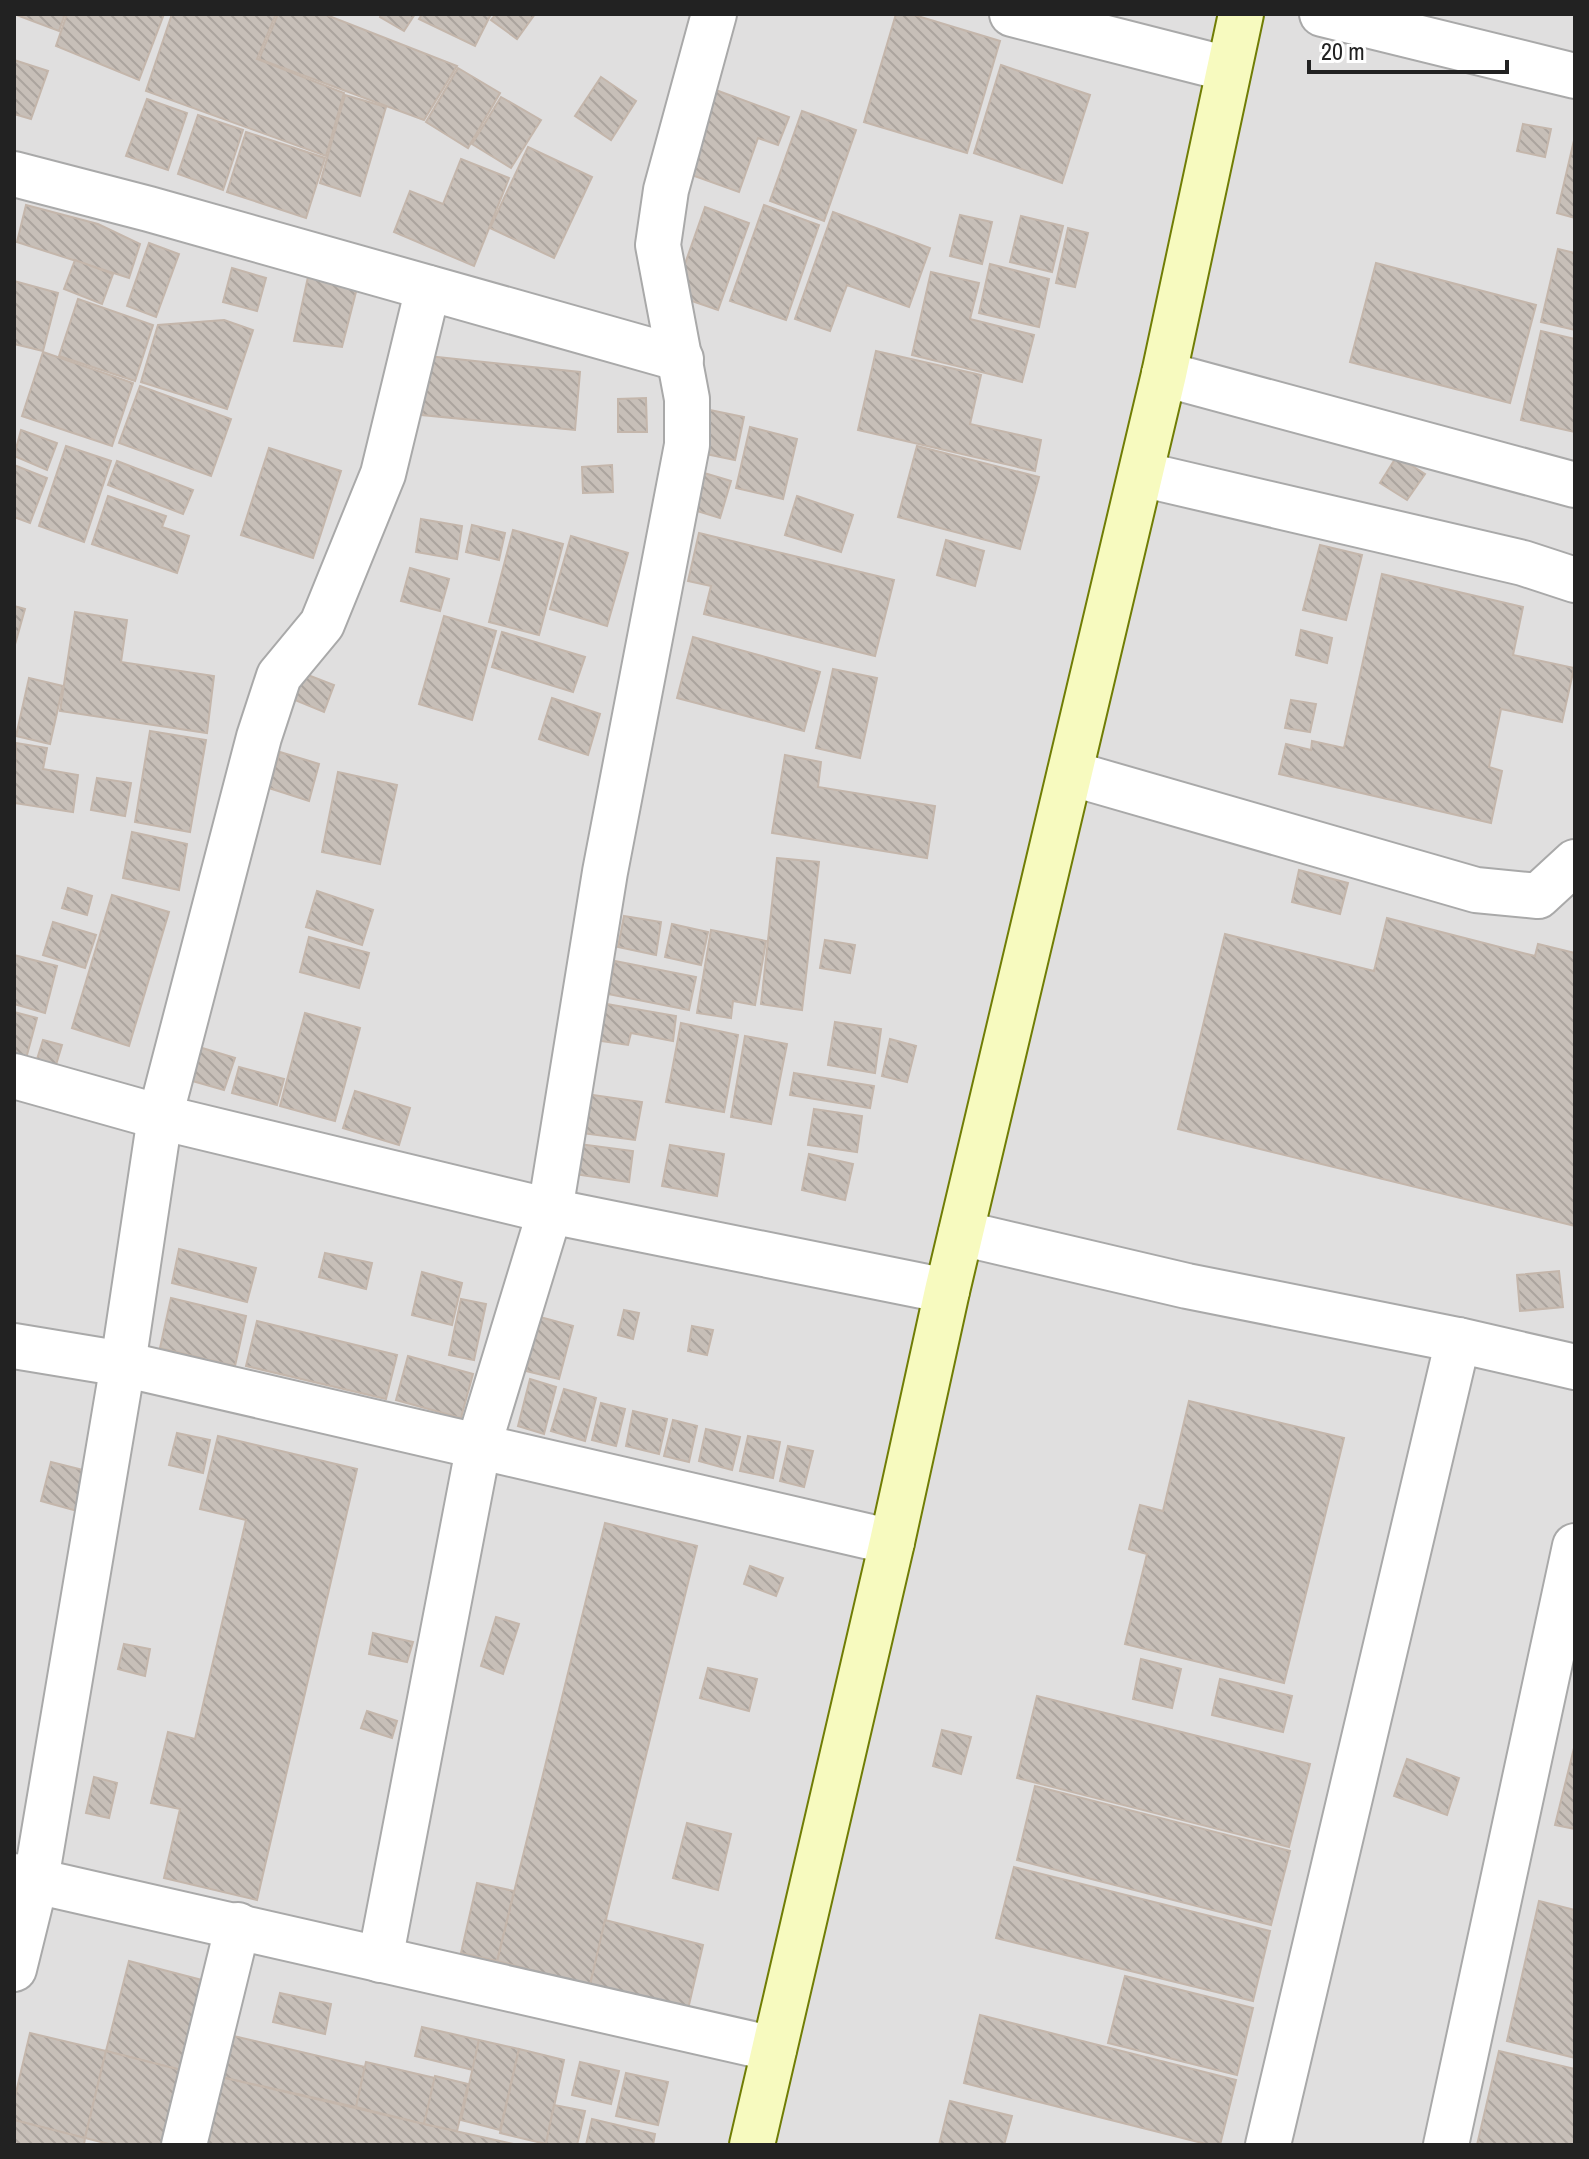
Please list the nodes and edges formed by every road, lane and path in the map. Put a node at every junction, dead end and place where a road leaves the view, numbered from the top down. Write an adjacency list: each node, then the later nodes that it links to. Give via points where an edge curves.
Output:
1 (714, 14): 9 (street, via 666,190 658,245)
2 (1012, 14): 5 (street)
3 (1241, 14): 5 (street)
4 (1322, 14): 6 (street)
5 (1228, 69): 10 (street)
6 (1575, 76)
7 (14, 174): 8 (street)
8 (428, 288): 9 (street); 17 (street, via 383,474 322,624 279,676 259,737)
9 (681, 359): 18 (street, via 687,445 605,872)
10 (1164, 374): 11 (street); 12 (street)
11 (1141, 474): 13 (street, via 1523,563); 14 (street)
12 (1575, 485)
13 (1575, 580)
14 (1070, 773): 15 (street, via 1476,890 1538,896); 19 (street)
15 (1575, 862)
16 (14, 1076): 17 (street)
17 (160, 1117): 18 (street); 23 (street)
18 (550, 1211): 20 (street); 25 (street)
19 (961, 1233): 20 (street); 21 (street, via 1187,1286)
20 (947, 1291): 26 (street)
21 (1458, 1340): 24 (street); 35 (street)
22 (14, 1346): 23 (street)
23 (123, 1364): 25 (street); 28 (street)
24 (1575, 1367)
25 (479, 1444): 26 (street); 30 (street)
26 (892, 1542): 32 (street)
27 (1575, 1546): 36 (street)
28 (25, 1878): 29 (street); 31 (street)
29 (238, 1925): 30 (street); 33 (street)
30 (380, 1960): 32 (street)
31 (14, 1969)
32 (774, 2049): 34 (street)
33 (184, 2145)
34 (752, 2145)
35 (1268, 2145)
36 (1446, 2145)

